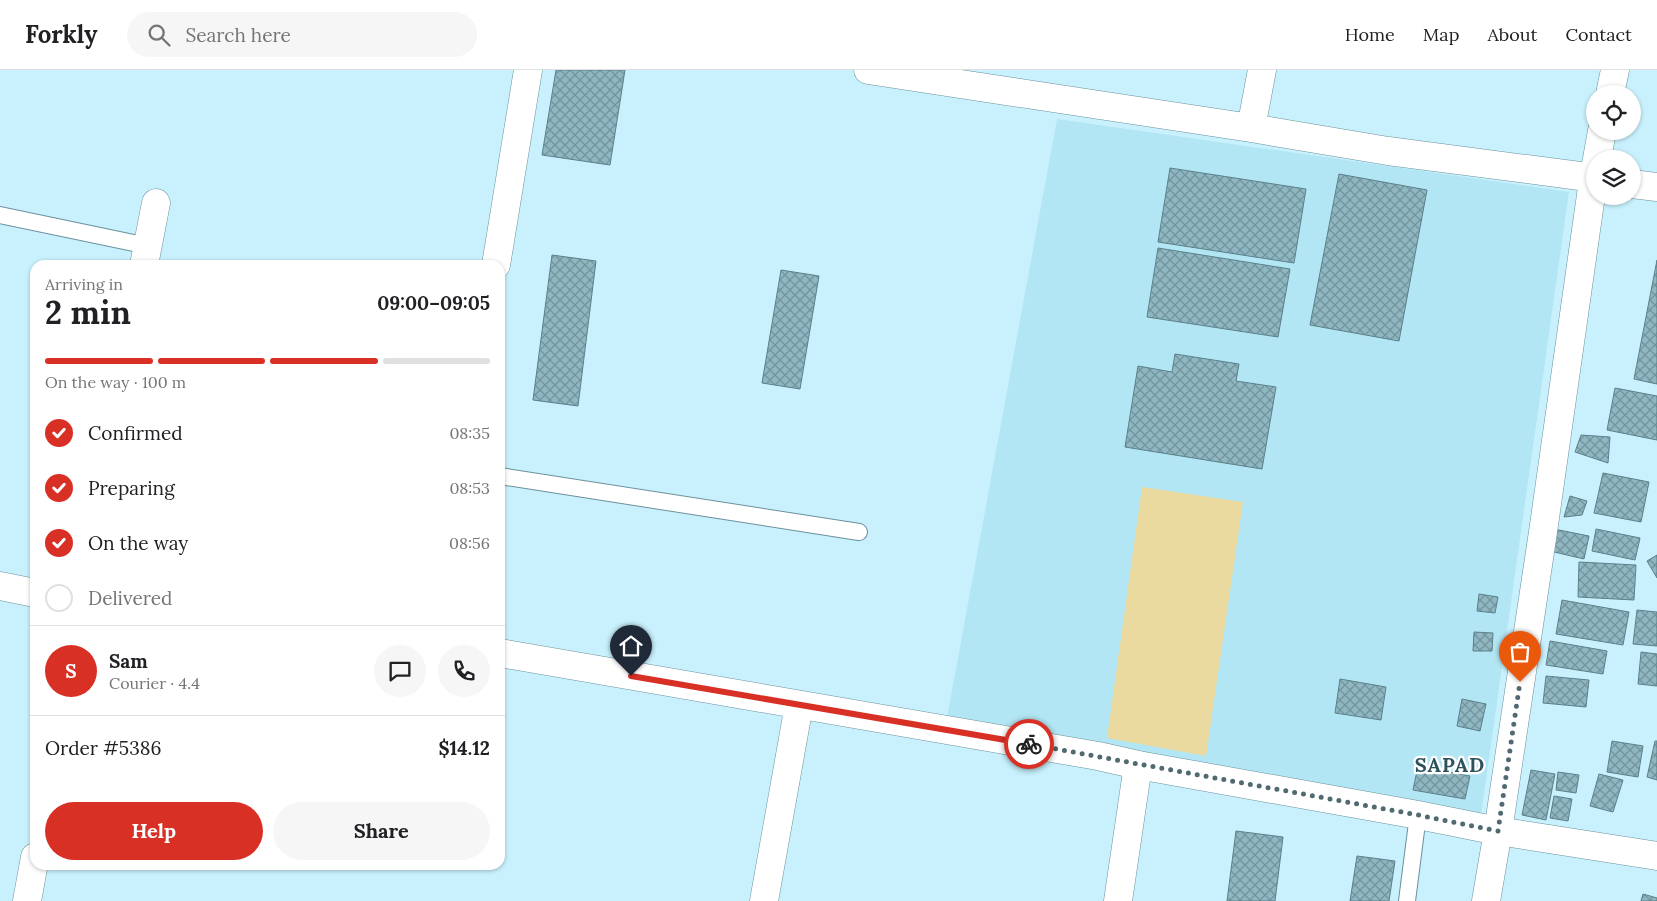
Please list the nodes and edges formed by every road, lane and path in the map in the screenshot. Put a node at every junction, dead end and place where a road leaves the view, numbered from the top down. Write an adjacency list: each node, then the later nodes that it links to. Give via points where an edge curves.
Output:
1 (528, 70): 14 (street)
2 (868, 70): 6 (street)
3 (1262, 70): 6 (street)
4 (1614, 70): 5 (street)
5 (1612, 85)
6 (1251, 128): 7 (street, via 1388,151)
7 (1586, 169)
8 (1641, 185): 9 (street)
9 (1657, 187)
10 (156, 204): 13 (street)
11 (1590, 205): 23 (street)
12 (0, 215): 13 (lane)
13 (146, 255)
14 (497, 260)
15 (505, 477): 16 (lane)
16 (859, 532)
17 (0, 586): 18 (street)
18 (30, 592)
19 (505, 654): 20 (street)
20 (799, 705): 21 (street); 27 (street)
21 (1138, 765): 22 (street); 28 (street)
22 (1418, 815): 23 (street); 29 (lane)
23 (1498, 831): 24 (street); 30 (street)
24 (1657, 856)
25 (33, 870): 26 (street)
26 (27, 901)
27 (764, 901)
28 (1118, 901)
29 (1407, 901)
30 (1486, 901)

